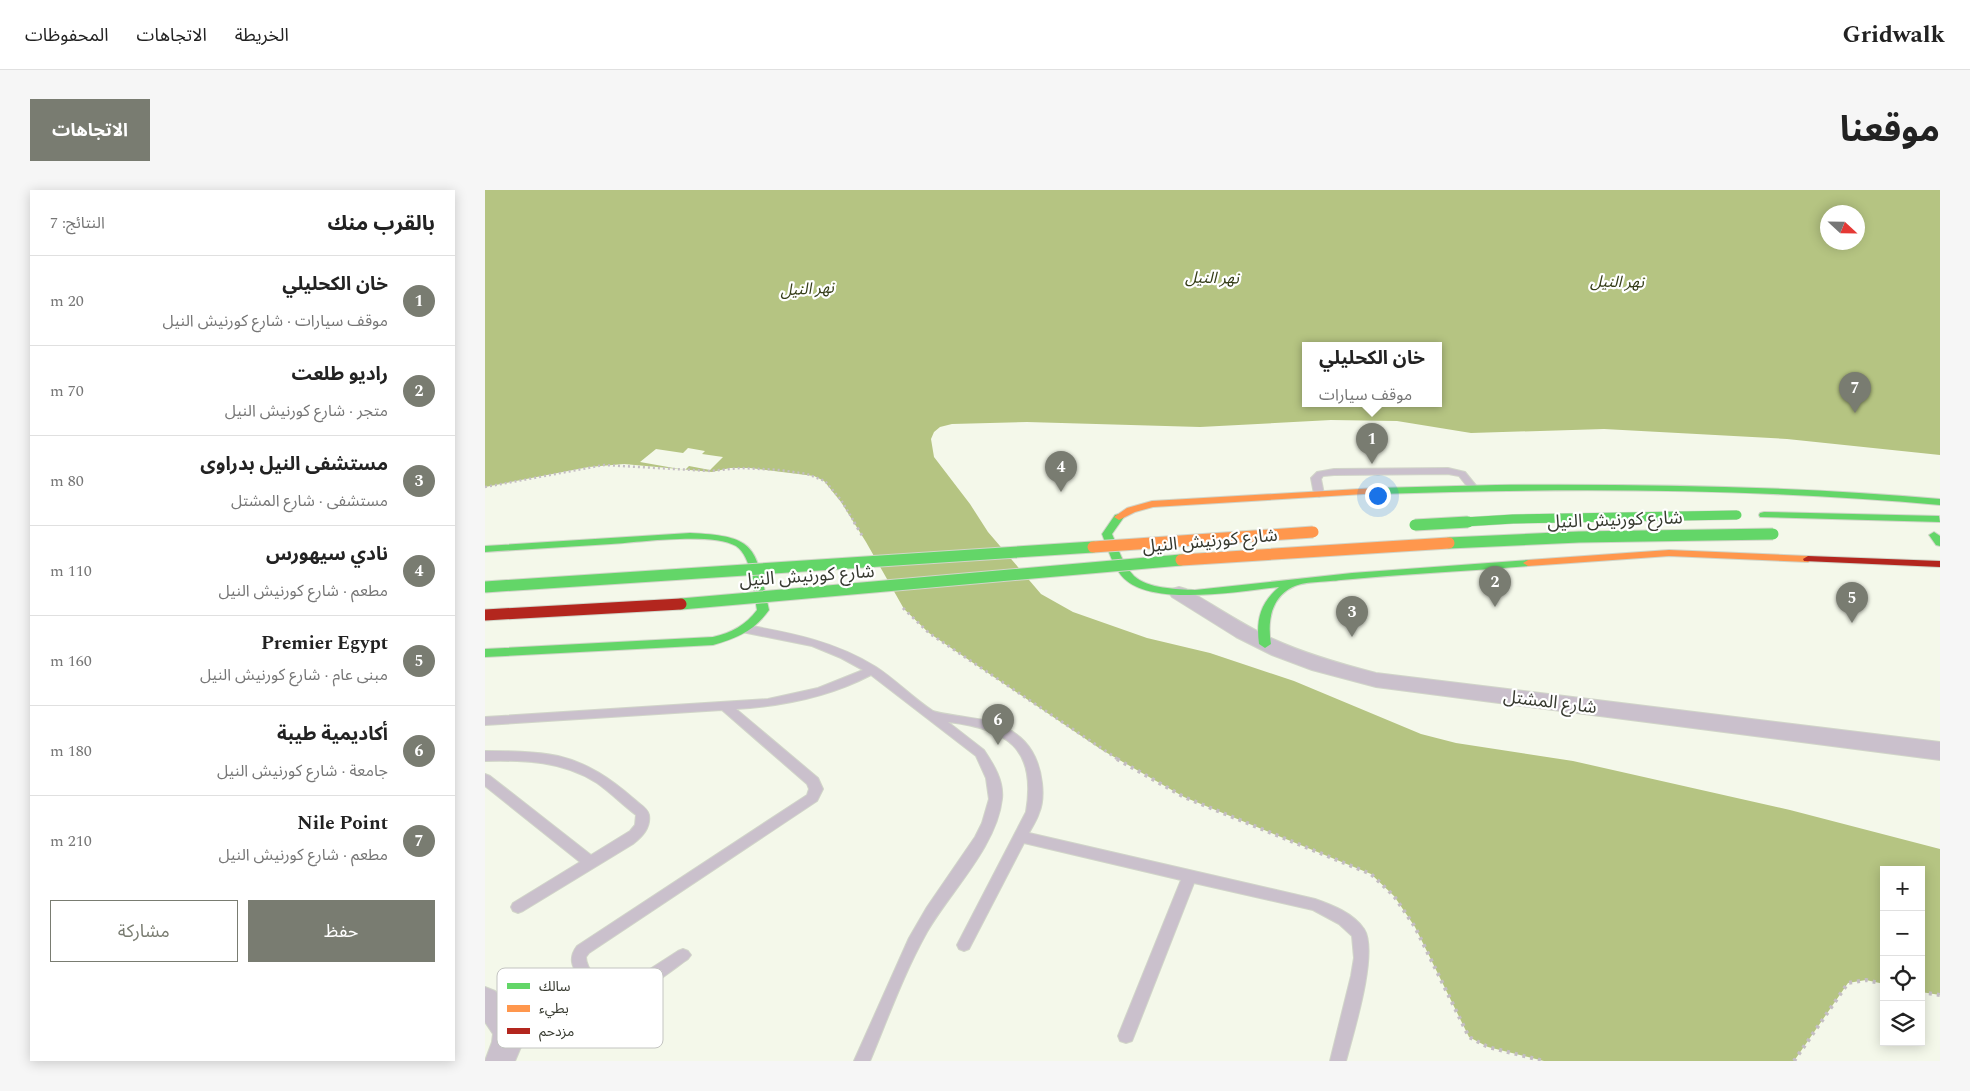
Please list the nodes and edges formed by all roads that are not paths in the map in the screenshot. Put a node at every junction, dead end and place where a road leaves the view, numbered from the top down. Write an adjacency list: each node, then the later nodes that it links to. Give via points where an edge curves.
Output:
1 (1473, 488): 2 (highway); 2 (lane, via 1462,474 1448,471 1334,472 1320,474 1316,478); 3 (highway, via 1787,491)
2 (1319, 494): 12 (highway, via 1152,504 1130,510 1114,520 1107,534 1126,575 1140,584)
3 (1940, 502)
4 (1940, 519): 5 (highway, شارع كورنيش النيل, bridge, via 1754,515 1513,519)
5 (1407, 526)
6 (1329, 531): 11 (highway, شارع كورنيش النيل, bridge)
7 (1778, 534): 13 (highway, شارع كورنيش النيل, bridge, via 1435,542 823,593)
8 (485, 549): 14 (highway, via 690,536 736,542 750,553 763,610)
9 (1940, 564): 10 (highway, via 1669,553)
10 (1292, 583): 12 (highway); 15 (highway, via 1268,603 1262,616)
11 (485, 587)
12 (1179, 593): 15 (street, شارع المشتل)
13 (485, 615)
14 (746, 630): 16 (highway, via 713,641); 17 (lane, via 815,643)
15 (1265, 644): 21 (street, شارع المشتل, via 1318,665 1376,680)
16 (485, 653)
17 (871, 670): 18 (lane, via 849,683 809,695); 19 (lane)
18 (726, 707): 20 (lane); 30 (lane, via 813,781 816,789 812,798 590,944 581,951 577,960)
19 (932, 716): 24 (lane, via 968,719 999,729 1024,746 1033,766 1037,788 1033,812); 35 (lane, via 981,753 991,768 995,786 994,805 965,867 922,927)
20 (485, 721)
21 (1940, 751)
22 (485, 756): 25 (lane, via 520,755 576,767 599,778 642,813 644,822 639,832)
23 (485, 779): 25 (lane)
24 (1022, 837): 26 (lane); 28 (lane)
25 (591, 863): 27 (lane)
26 (1190, 876): 34 (lane); 36 (lane, via 1315,905 1341,915 1360,935 1362,959)
27 (518, 908)
28 (964, 945)
29 (683, 955): 31 (lane)
30 (581, 968)
31 (663, 968)
32 (485, 1000): 33 (street)
33 (497, 1016)
34 (1126, 1036)
35 (862, 1061)
36 (1338, 1061)

